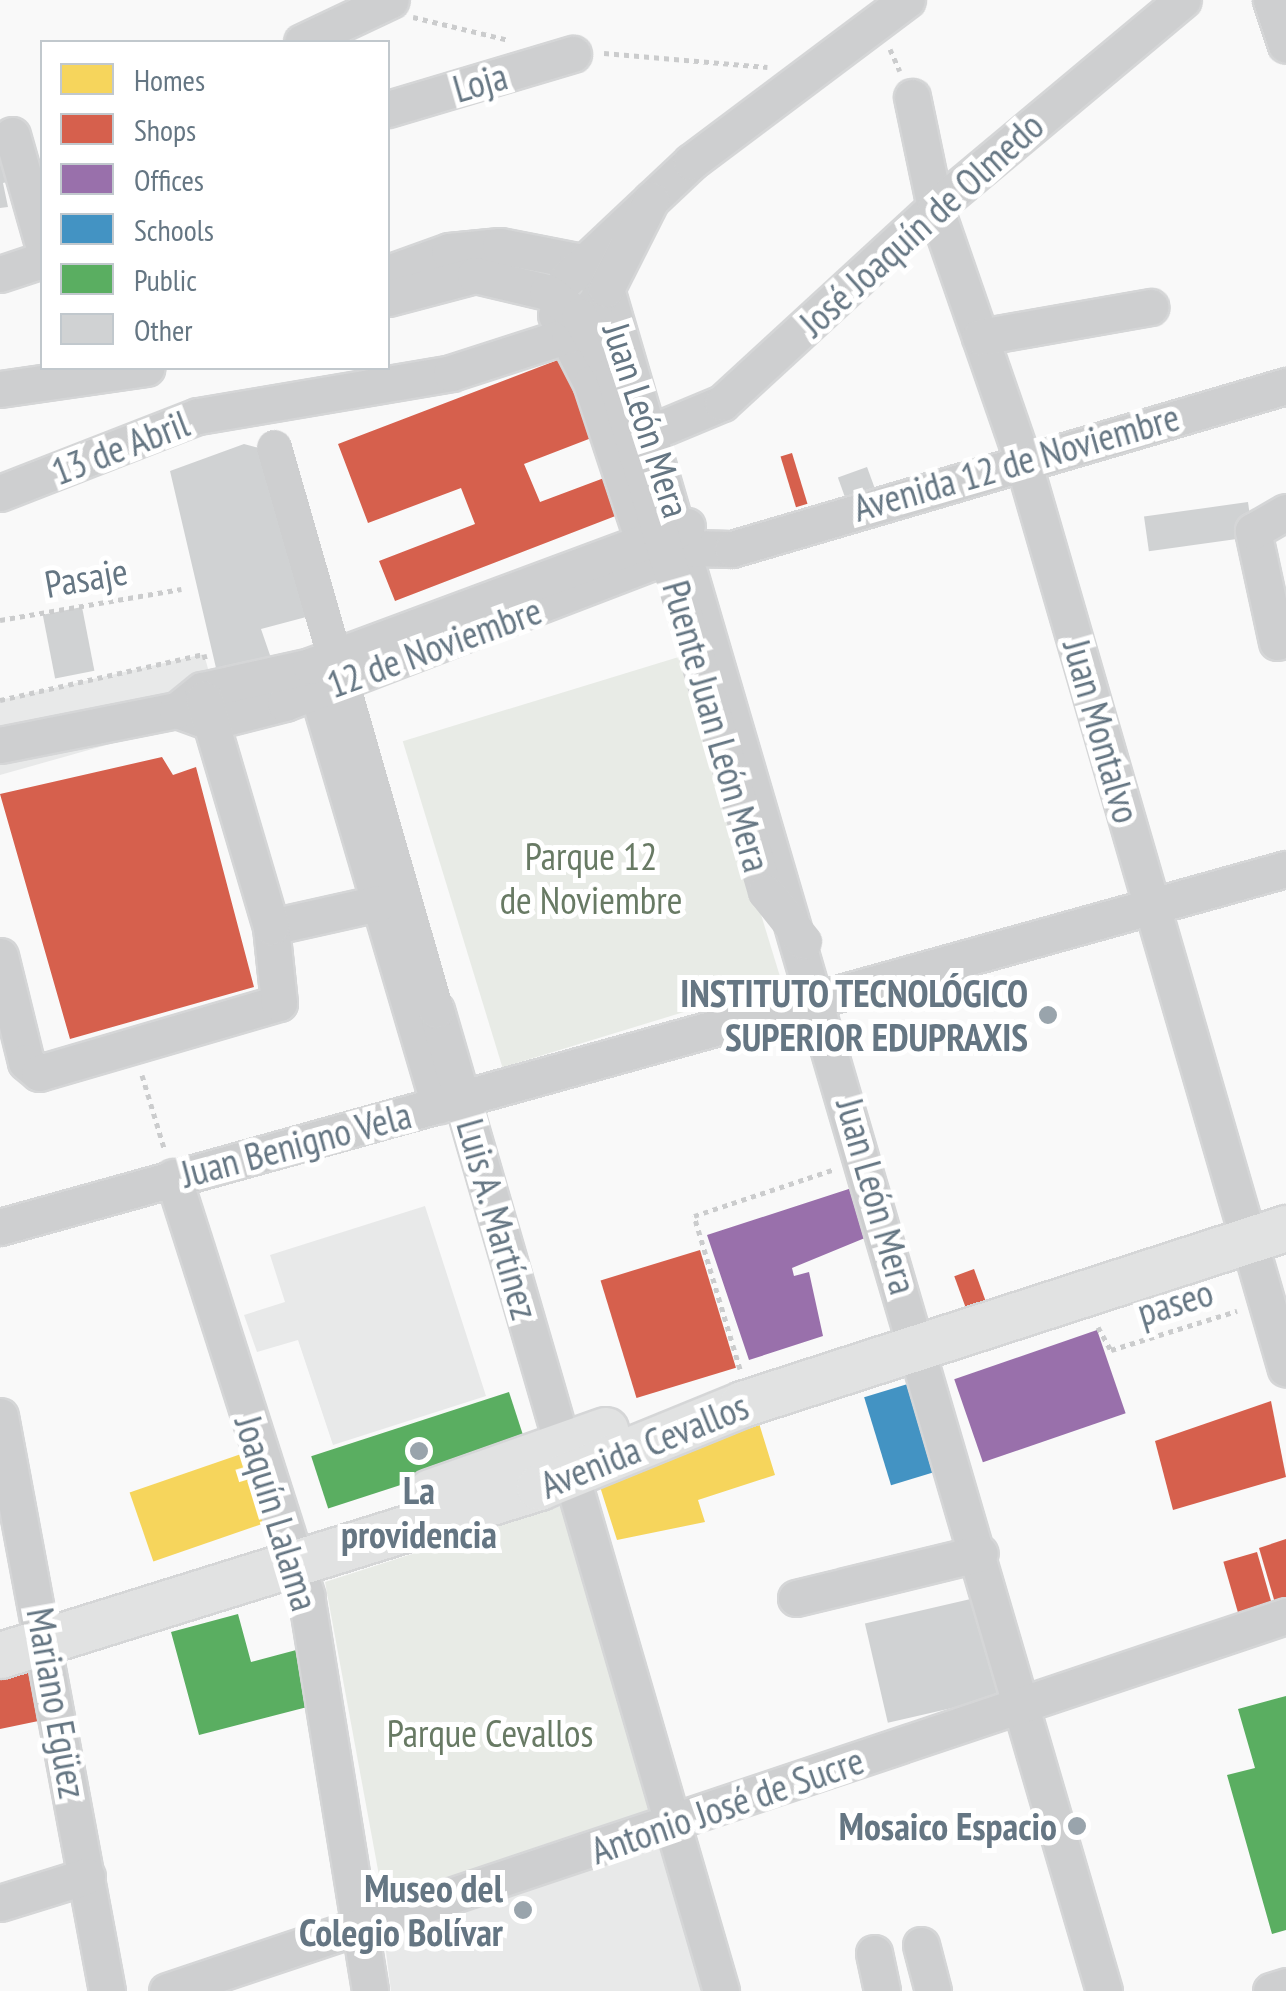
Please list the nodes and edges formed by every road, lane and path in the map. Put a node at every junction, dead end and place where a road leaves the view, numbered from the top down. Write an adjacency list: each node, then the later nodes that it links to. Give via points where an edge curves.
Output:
1 (908, 0): 5 (street, 13 de Abril)
2 (1184, 0): 13 (street, José Joaquín de Olmedo)
3 (1271, 0): 7 (street)
4 (376, 3): 6 (street)
5 (878, 21): 9 (path); 12 (street, 13 de Abril)
6 (306, 40)
7 (1286, 46)
8 (573, 54): 10 (street, Loja)
9 (912, 97): 13 (street, Juan Montalvo)
10 (390, 108)
11 (18, 132): 14 (street)
12 (651, 200): 16 (street, 13 de Abril); 19 (street, 13 de Abril)
13 (935, 207): 23 (street, Juan Montalvo); 28 (street, José Joaquín de Olmedo, via 722,402)
14 (40, 232)
15 (40, 261): 18 (street)
16 (578, 261): 17 (street, via 500,246 449,251); 19 (street); 22 (street, 13 de Abril)
17 (390, 273)
18 (0, 274)
19 (606, 289): 22 (street, 13 de Abril); 28 (street, Juan León Mera)
20 (390, 297): 22 (street, via 475,275)
21 (1150, 307): 23 (street)
22 (555, 311): 27 (street, 13 de Abril, via 533,341 451,373); 33 (street, Juan León Mera); 47 (street, Puente Juan León Mera, bridge, via 579,316 613,373 765,892)
23 (980, 337): 29 (street, Juan Montalvo)
24 (132, 370): 26 (street)
25 (1286, 386): 29 (street, Avenida 12 de Noviembre)
26 (0, 389)
27 (259, 411): 30 (street, 13 de Abril, via 198,416); 52 (street, Luis A. Martínez, bridge, via 436,1010)
28 (650, 434): 32 (street, Juan León Mera)
29 (1022, 458): 34 (street, Avenida 12 de Noviembre); 45 (street, Juan Montalvo)
30 (0, 493)
31 (1286, 512): 38 (street, via 1253,531)
32 (684, 537): 33 (street, 12 de Noviembre); 34 (street, Avenida 12 de Noviembre); 37 (street, Juan León Mera); 39 (street, 12 de Noviembre)
33 (643, 540): 39 (street, 12 de Noviembre)
34 (739, 544): 37 (street)
35 (181, 589): 36 (path, Pasaje)
36 (0, 620)
37 (710, 620): 47 (street, Juan León Mera)
38 (1277, 642)
39 (313, 678): 41 (street, 12 de Noviembre); 44 (street, Luis A. Martínez)
40 (0, 700): 41 (path, via 204,654)
41 (200, 702): 42 (street, 12 de Noviembre); 46 (street)
42 (0, 745)
43 (1286, 869): 45 (street, Juan Benigno Vela)
44 (378, 904): 46 (street); 52 (street, Luis A. Martínez)
45 (1154, 909): 50 (street, Juan Benigno Vela); 57 (street, Juan Montalvo)
46 (271, 927): 51 (street, via 279,1003)
47 (804, 941): 50 (street, Juan León Mera)
48 (0, 956): 49 (street)
49 (5, 1004): 51 (street, via 30,1070)
50 (823, 1006): 52 (street, Juan Benigno Vela); 53 (street, Juan León Mera)
51 (134, 1046): 54 (path)
52 (451, 1102): 54 (street, Juan Benigno Vela); 64 (street, Luis A. Martínez)
53 (866, 1158): 60 (street, Juan León Mera); 62 (path, via 694,1216)
54 (173, 1178): 56 (street, Juan Benigno Vela); 66 (street, Joaquín Lalama)
55 (1286, 1205): 57 (main road, Avenida Cevallos)
56 (0, 1227)
57 (1259, 1230): 58 (main road, Avenida Cevallos); 60 (main road, Avenida Cevallos); 61 (street, Juan Montalvo)
58 (1081, 1298): 59 (path, paseo, via 1111,1350); 60 (main road, Avenida Cevallos)
59 (1255, 1305)
60 (917, 1338): 62 (main road, Avenida Cevallos); 64 (main road, Avenida Cevallos); 65 (street, Juan León Mera)
61 (1286, 1369)
62 (744, 1384): 64 (main road, Avenida Cevallos)
63 (0, 1416): 69 (street, Mariano Egüez)
64 (566, 1458): 66 (main road, Avenida Cevallos); 71 (street, Luis A. Martínez)
65 (980, 1553): 67 (street); 70 (street, Juan León Mera)
66 (291, 1554): 69 (main road, Avenida Cevallos); 74 (street, Joaquín Lalama)
67 (796, 1598)
68 (1286, 1616): 70 (street, Antonio José de Sucre)
69 (20, 1635): 72 (street, Mariano Egüez)
70 (1022, 1703): 71 (street, Antonio José de Sucre); 84 (street, Juan León Mera)
71 (676, 1823): 74 (street, Antonio José de Sucre); 81 (street, Luis A. Martínez)
72 (87, 1876): 73 (street); 78 (street, Mariano Egüez)
73 (0, 1903)
74 (363, 1930): 79 (street, Antonio José de Sucre); 80 (street, Joaquín Lalama)
75 (921, 1945): 83 (street)
76 (874, 1954): 82 (street)
77 (1286, 1986): 85 (street)
78 (107, 1991)
79 (167, 1991)
80 (370, 1991)
81 (721, 1991)
82 (882, 1991)
83 (932, 1991)
84 (1104, 1991)
85 (1272, 1991)

